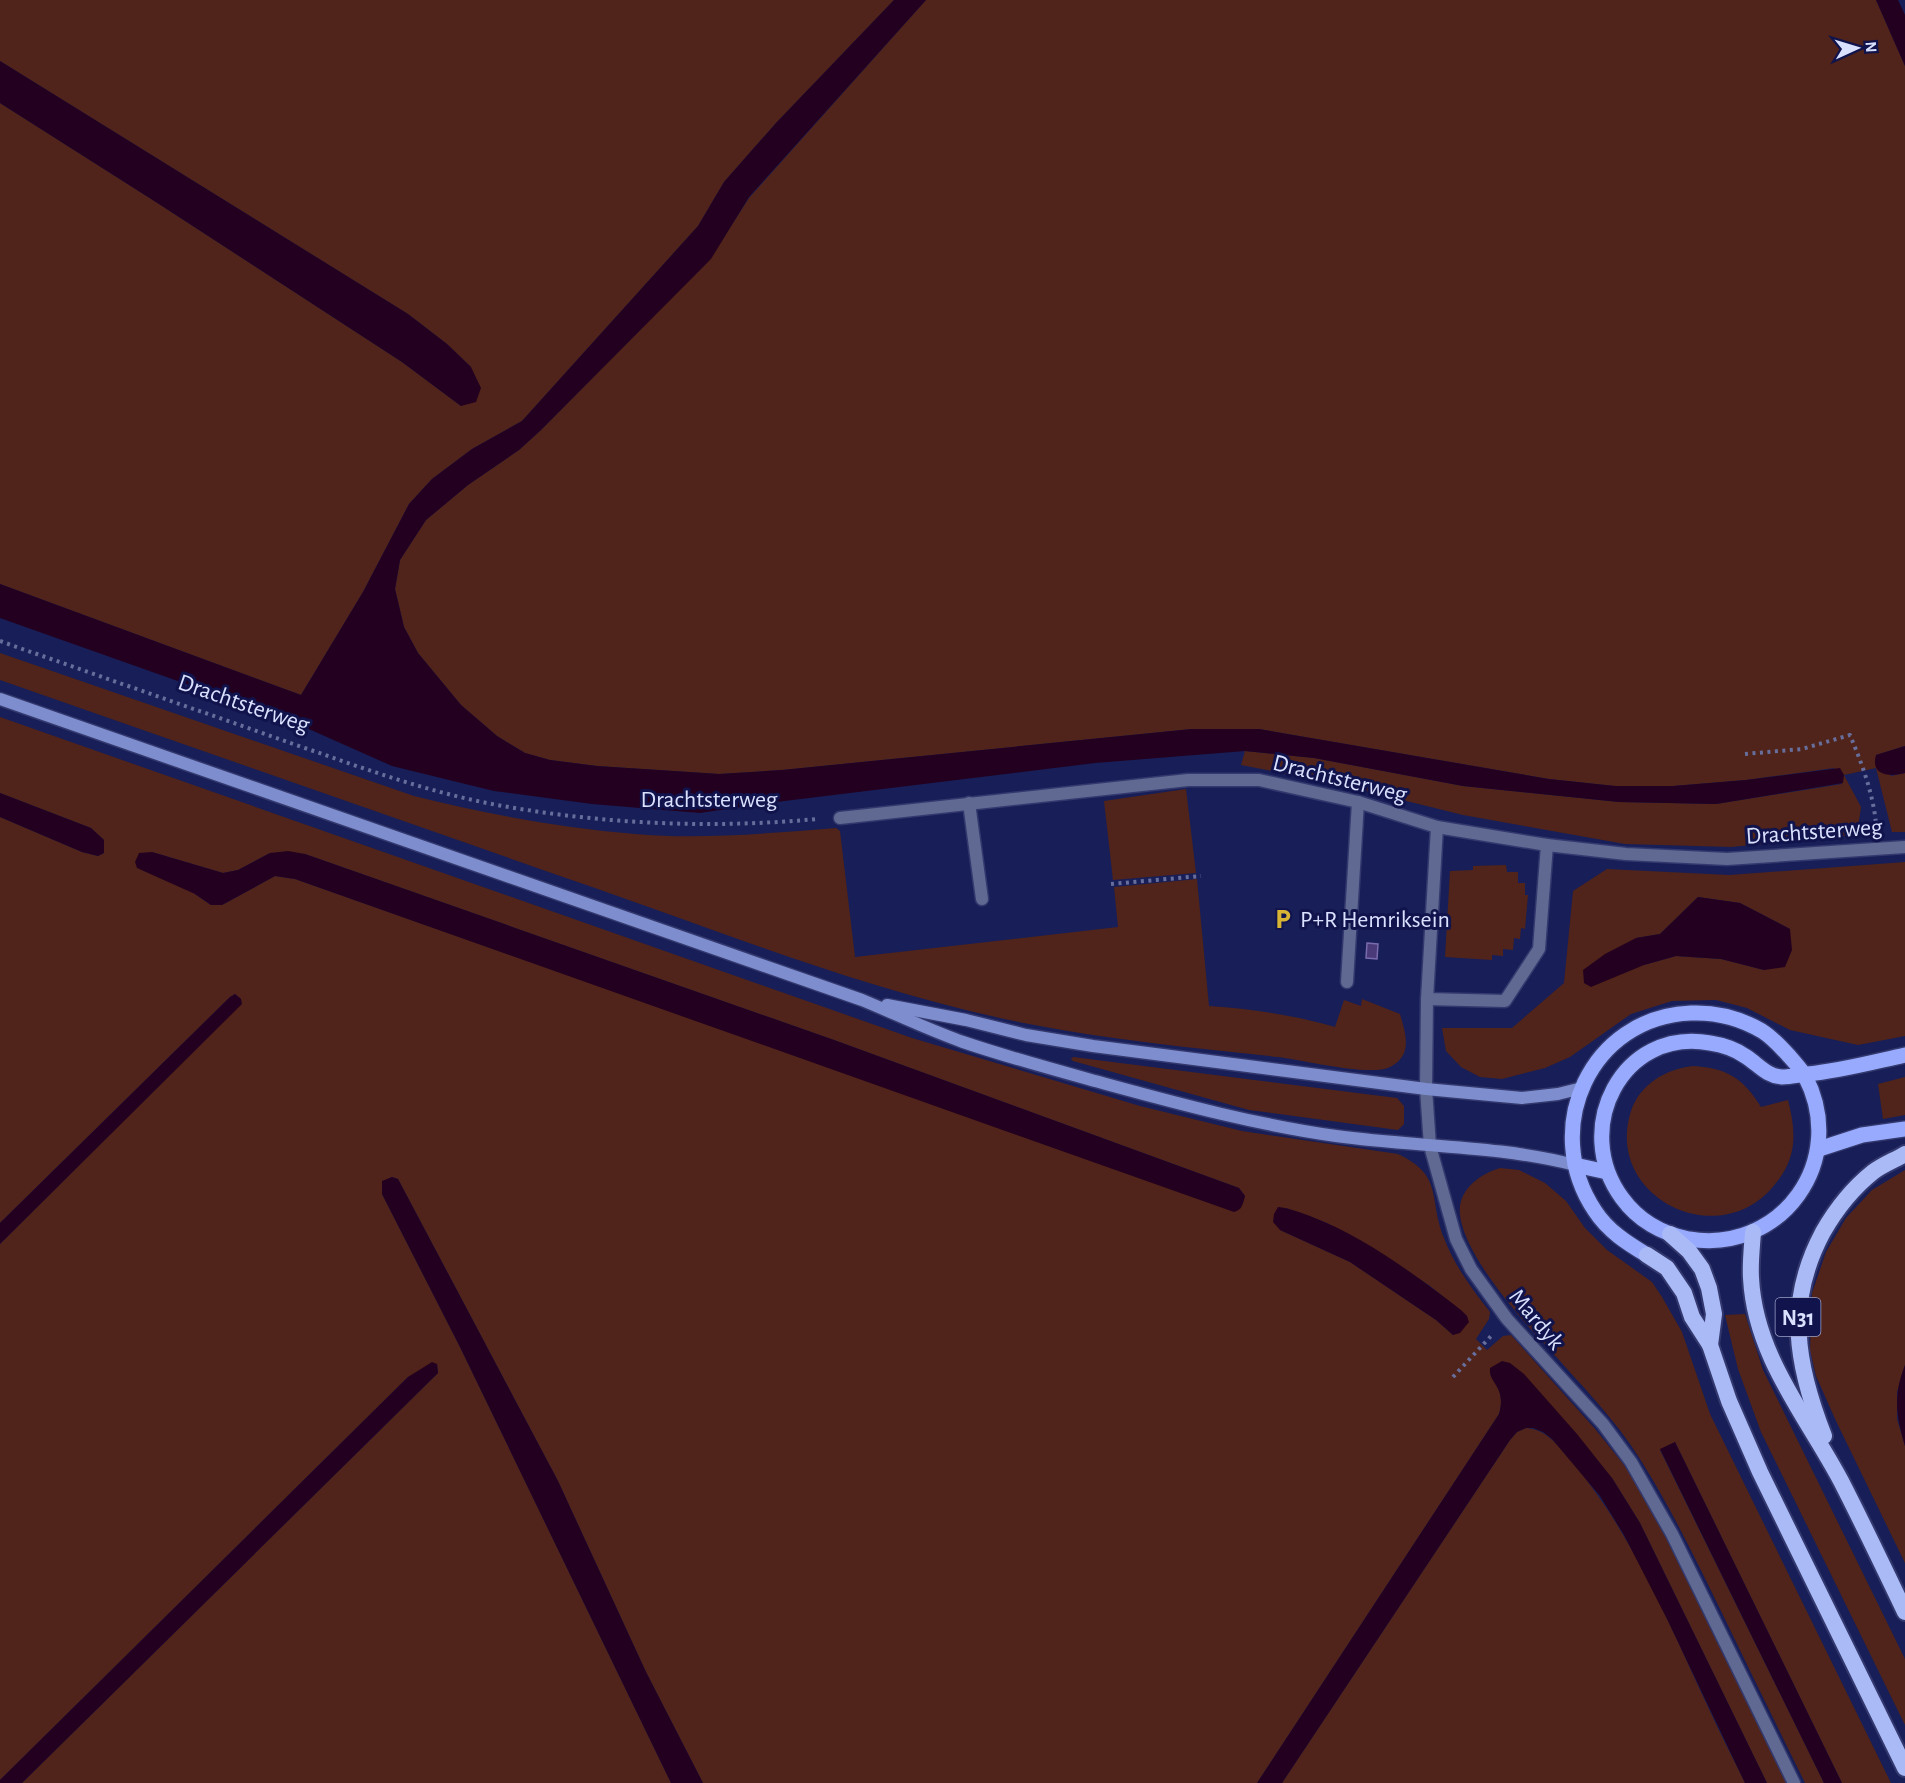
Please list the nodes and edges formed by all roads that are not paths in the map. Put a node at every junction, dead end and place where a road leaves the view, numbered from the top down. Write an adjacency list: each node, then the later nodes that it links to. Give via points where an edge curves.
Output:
1 (0, 699): 11 (main road)
2 (1358, 802): 3 (street, Drachtsterweg, via 1259,780 1188,780); 5 (street, Drachtsterweg); 9 (street)
3 (969, 803): 4 (street, Drachtsterweg); 8 (street)
4 (840, 818)
5 (1437, 827): 6 (street, Drachtsterweg); 10 (street, Mardyk)
6 (1547, 845): 7 (street, Drachtsterweg, via 1727,859); 10 (street, via 1539,949 1505,1001)
7 (1905, 847)
8 (982, 899)
9 (1347, 982)
10 (1427, 999): 15 (street, Mardyk)
11 (862, 1000): 15 (main road, via 1093,1046); 17 (main road, via 962,1042 1199,1110 1336,1136)
12 (1905, 1055): 13 (main road)
13 (1804, 1074): 14 (main road, via 1764,1032 1733,1017 1709,1012 1665,1016 1643,1024 1620,1038 1599,1059); 18 (main road, via 1817,1111); 21 (main road, via 1768,1075 1730,1047 1710,1042 1674,1042 1657,1048 1631,1066 1610,1095 1600,1129)
14 (1582, 1088): 15 (main road, via 1522,1098); 20 (main road, via 1573,1119)
15 (1426, 1089): 17 (street, Mardyk)
16 (1905, 1130): 18 (main road, via 1862,1135)
17 (1430, 1146): 20 (main road, via 1526,1153); 29 (street, Mardyk, via 1456,1239 1471,1269 1507,1319 1603,1424 1630,1462 1672,1534)
18 (1819, 1149): 22 (main road, via 1810,1177 1790,1207)
19 (1905, 1154): 26 (highway, N31, via 1873,1172 1836,1210 1814,1249 1800,1295 1800,1350 1810,1401)
20 (1575, 1165): 21 (main road); 24 (main road, via 1594,1211 1610,1230)
21 (1606, 1172): 23 (main road, via 1637,1215)
22 (1753, 1232): 23 (main road, via 1720,1241); 26 (highway, N31, via 1750,1278 1758,1322 1780,1379)
23 (1670, 1234): 25 (highway, via 1689,1251 1709,1288 1714,1314)
24 (1647, 1255): 25 (highway, via 1677,1281 1692,1317)
25 (1710, 1345): 28 (highway, via 1728,1401 1760,1472)
26 (1840, 1479): 27 (highway, N31)
27 (1905, 1612)
28 (1905, 1768)
29 (1794, 1783)

